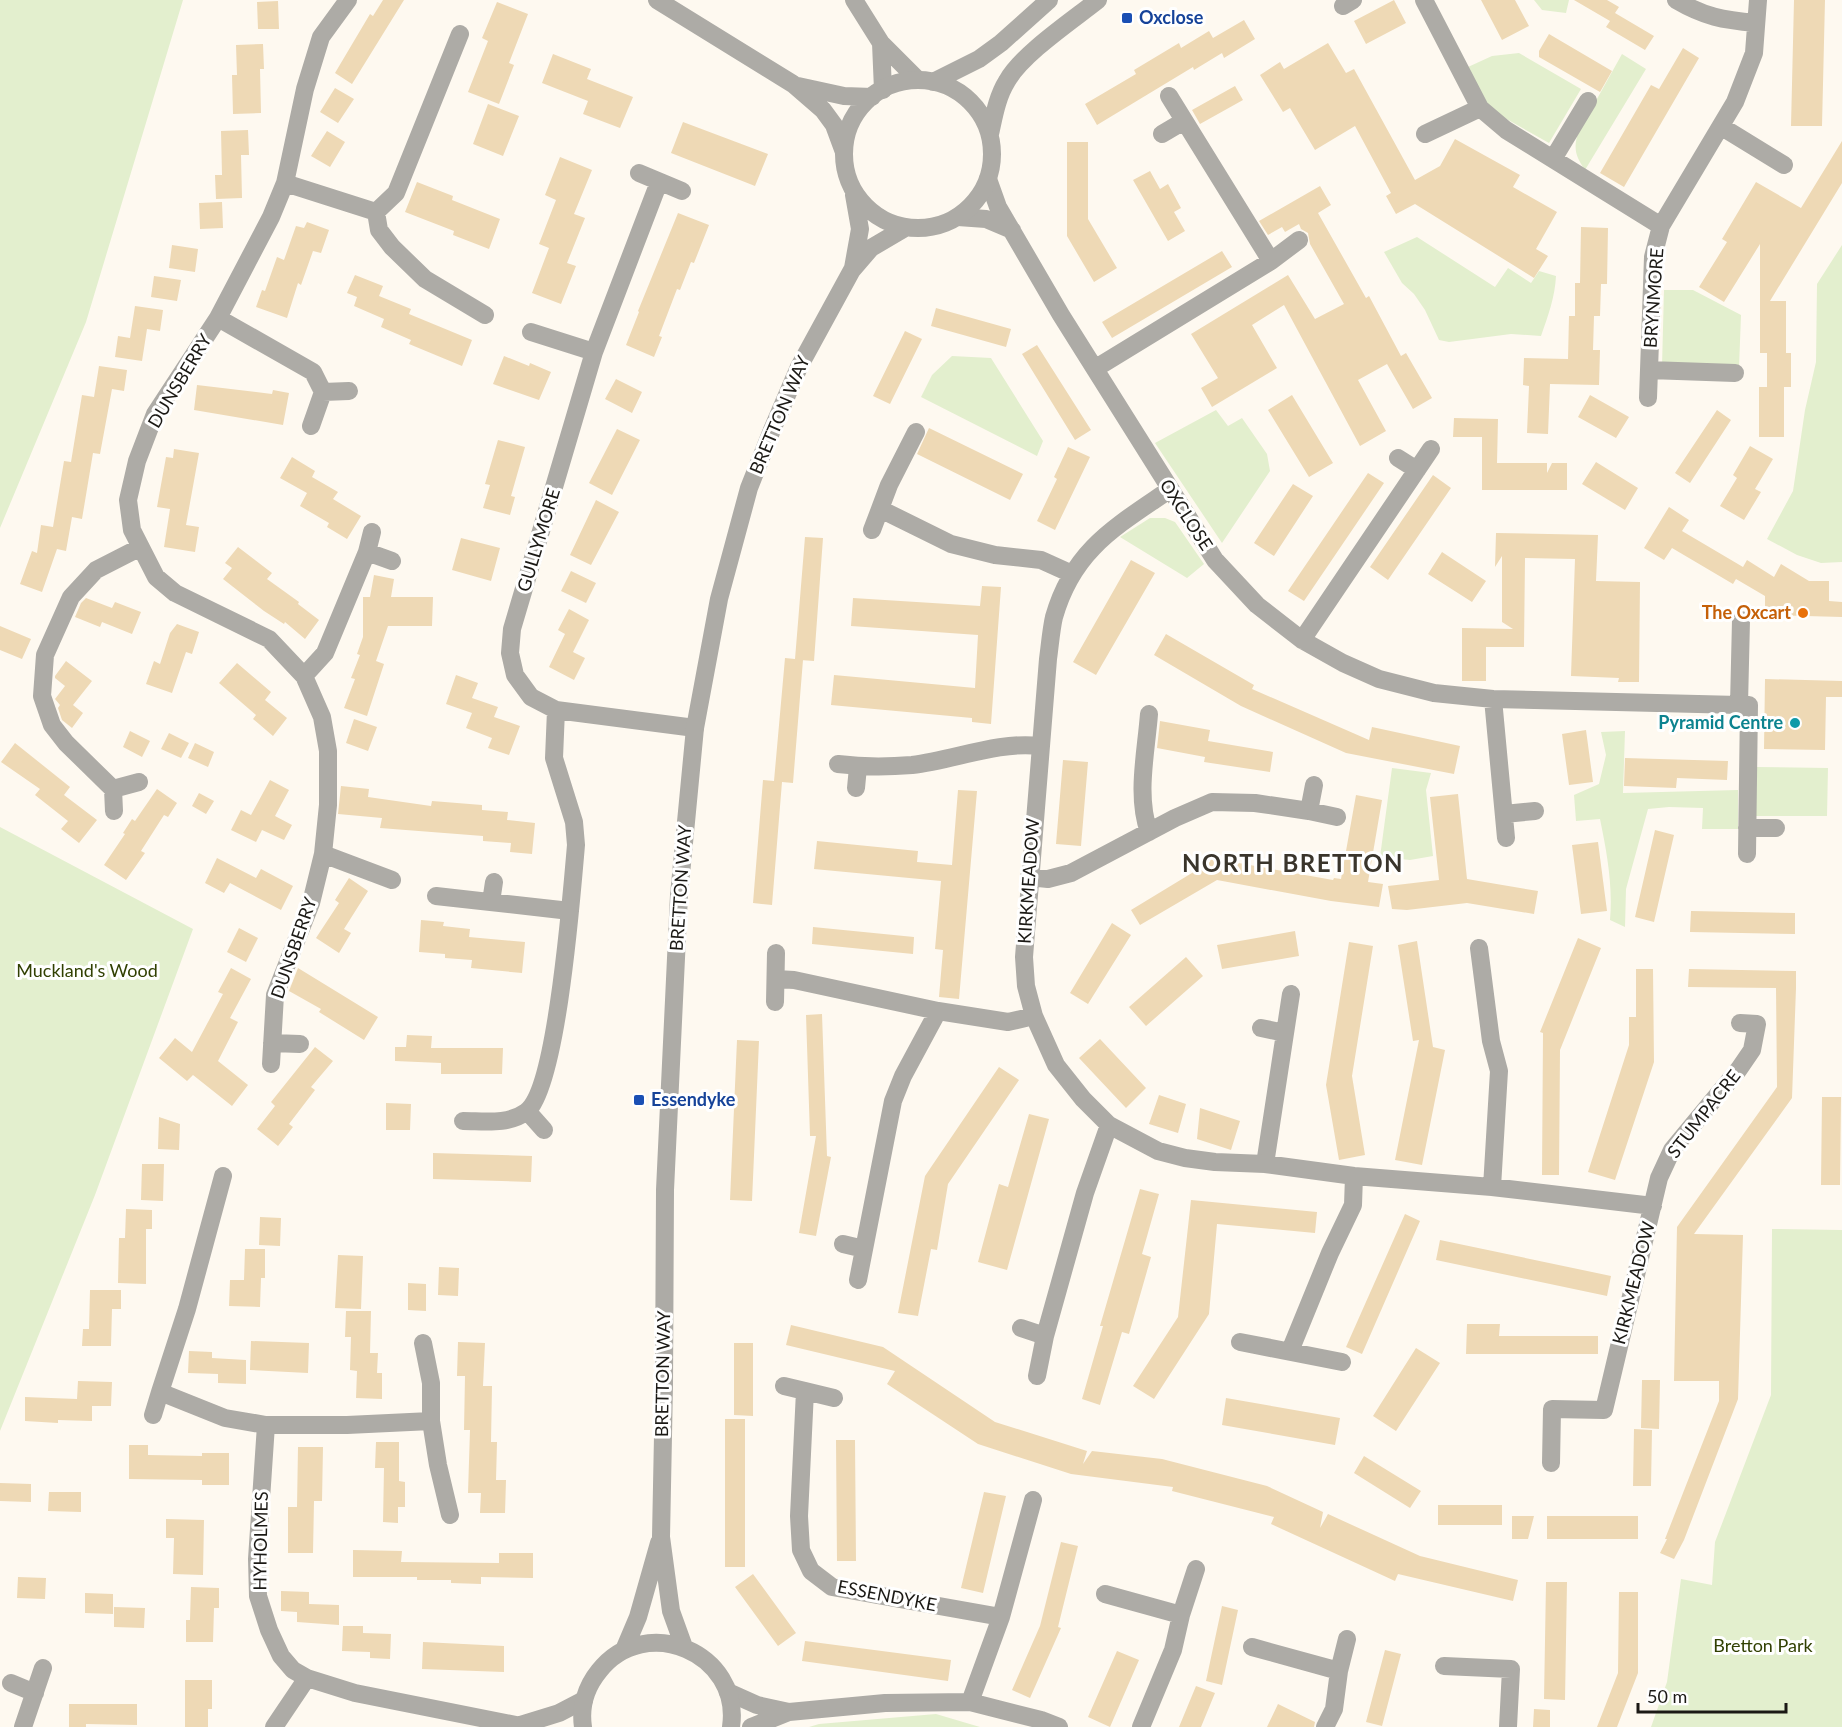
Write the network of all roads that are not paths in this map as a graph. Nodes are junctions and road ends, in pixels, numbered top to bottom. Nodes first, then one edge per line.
1 (348, 0) edge
2 (657, 0) edge
3 (855, 0) edge
4 (1049, 0) edge
5 (1098, 0) edge
6 (1424, 0) edge
7 (1676, 0) edge
8 (1758, 0) edge
9 (1756, 23) junction
10 (460, 34) dead end
11 (880, 43) junction
12 (925, 81) junction
13 (793, 84) junction
14 (878, 93) junction
15 (1169, 96) dead end
16 (1588, 101) dead end
17 (1480, 108) junction
18 (1184, 121) junction
19 (1722, 127) junction
20 (990, 134) junction
21 (1162, 134) dead end
22 (1425, 134) dead end
23 (844, 152) junction
24 (1553, 159) junction
25 (1784, 165) dead end
26 (639, 173) dead end
27 (988, 180) junction
28 (285, 183) junction
29 (659, 183) junction
30 (853, 189) junction
31 (682, 191) dead end
32 (376, 212) junction
33 (958, 217) junction
34 (1661, 226) junction
35 (905, 228) junction
36 (1012, 230) junction
37 (1299, 240) dead end
38 (1271, 261) junction
39 (852, 270) junction
40 (485, 315) dead end
41 (218, 318) junction
42 (531, 332) dead end
43 (594, 352) junction
44 (1096, 368) junction
45 (1649, 370) junction
46 (1735, 373) dead end
47 (349, 391) dead end
48 (323, 393) junction
49 (1648, 398) dead end
50 (311, 426) dead end
51 (916, 432) dead end
52 (1431, 449) dead end
53 (1398, 458) dead end
54 (1417, 470) junction
55 (1169, 490) junction
56 (880, 509) junction
57 (872, 530) dead end
58 (372, 532) dead end
59 (139, 548) junction
60 (367, 552) junction
61 (393, 561) dead end
62 (1072, 574) junction
63 (1741, 620) dead end
64 (1302, 640) junction
65 (304, 676) junction
66 (1493, 699) junction
67 (1740, 705) junction
68 (556, 710) junction
69 (1149, 714) dead end
70 (695, 728) junction
71 (1040, 746) junction
72 (838, 764) dead end
73 (858, 767) junction
74 (139, 782) dead end
75 (1314, 785) dead end
76 (856, 788) dead end
77 (113, 789) junction
78 (114, 811) dead end
79 (1535, 811) dead end
80 (1308, 812) junction
81 (1504, 814) junction
82 (1337, 818) dead end
83 (1747, 828) junction
84 (1776, 828) dead end
85 (1149, 832) junction
86 (1506, 838) dead end
87 (323, 854) junction
88 (1747, 854) dead end
89 (1029, 877) junction
90 (392, 880) dead end
91 (494, 882) dead end
92 (436, 896) dead end
93 (491, 902) junction
94 (570, 911) junction
95 (1479, 948) dead end
96 (777, 953) dead end
97 (777, 979) junction
98 (1291, 994) dead end
99 (775, 1002) dead end
100 (938, 1011) junction
101 (1034, 1016) junction
102 (1752, 1019) dead end
103 (1261, 1028) dead end
104 (1285, 1033) junction
105 (272, 1043) junction
106 (300, 1044) dead end
107 (271, 1064) dead end
108 (528, 1112) junction
109 (464, 1120) dead end
110 (1109, 1125) junction
111 (544, 1130) dead end
112 (1264, 1164) junction
113 (1354, 1176) junction
114 (1492, 1187) junction
115 (224, 1189) dead end
116 (1653, 1206) junction
117 (843, 1244) dead end
118 (864, 1249) junction
119 (858, 1280) dead end
120 (1021, 1328) dead end
121 (1044, 1336) junction
122 (1240, 1342) dead end
123 (423, 1343) dead end
124 (1290, 1351) junction
125 (1342, 1362) dead end
126 (1037, 1376) dead end
127 (784, 1386) dead end
128 (805, 1391) junction
129 (160, 1392) junction
130 (834, 1398) dead end
131 (153, 1415) dead end
132 (431, 1421) junction
133 (266, 1425) junction
134 (1551, 1463) dead end
135 (1033, 1500) dead end
136 (450, 1515) dead end
137 (661, 1537) junction
138 (1196, 1569) dead end
139 (1105, 1594) dead end
140 (1181, 1615) junction
141 (1000, 1617) junction
142 (1347, 1639) dead end
143 (684, 1647) junction
144 (1252, 1647) dead end
145 (624, 1650) junction
146 (1444, 1666) dead end
147 (43, 1668) dead end
148 (1339, 1671) junction
149 (307, 1678) junction
150 (10, 1683) dead end
151 (729, 1692) junction
152 (35, 1693) junction
153 (584, 1700) junction
154 (970, 1702) junction
155 (789, 1712) junction
156 (523, 1726) edge
157 (23, 1727) edge
158 (274, 1727) edge
159 (583, 1727) edge
160 (731, 1727) edge
161 (751, 1727) edge
162 (1059, 1727) edge
163 (1141, 1727) edge
164 (1325, 1727) edge
165 (1508, 1727) edge

1 - 28 street, DUNSBERRY
2 - 13 street
3 - 11 street
4 - 12 street
5 - 20 street
6 - 17 street, BRYNMORE
7 - 9 street
8 - 9 street, BRYNMORE
9 - 19 street, BRYNMORE
10 - 32 street
11 - 12 street
11 - 14 street
12 - 14 street
12 - 20 street
13 - 14 street
13 - 23 street
14 - 23 street
15 - 18 street
16 - 24 street
17 - 22 street
17 - 24 street, BRYNMORE
18 - 21 street
18 - 38 street
19 - 25 street
19 - 34 street, BRYNMORE
20 - 27 street
23 - 30 street
24 - 34 street, BRYNMORE
26 - 29 street
27 - 33 street
27 - 36 street, OXCLOSE
28 - 32 street
28 - 41 street, DUNSBERRY
29 - 31 street
29 - 43 street, GULLYMORE
30 - 35 street
30 - 39 street, BRETTON WAY
32 - 40 street
33 - 35 street
33 - 36 street
34 - 45 street, BRYNMORE
35 - 39 street, BRETTON WAY
36 - 44 street, OXCLOSE
37 - 38 street
38 - 44 street
39 - 70 street, BRETTON WAY
41 - 48 street, DUNSBERRY
41 - 59 street, DUNSBERRY
42 - 43 street
43 - 68 street, GULLYMORE
44 - 55 street, OXCLOSE
45 - 46 street, BRYNMORE
45 - 49 street, BRYNMORE
47 - 48 street
48 - 50 street
51 - 56 street
52 - 54 street
53 - 54 street
54 - 64 street
55 - 62 street, KIRKMEADOW
55 - 64 street, OXCLOSE
56 - 57 street
56 - 62 street
58 - 60 street
59 - 65 street, DUNSBERRY
59 - 77 street
60 - 61 street
60 - 65 street
62 - 71 street, KIRKMEADOW
63 - 67 street
64 - 66 street, OXCLOSE
65 - 87 street, DUNSBERRY
66 - 67 street, OXCLOSE
66 - 81 street
67 - 83 street
68 - 70 street, GULLYMORE
68 - 94 street
69 - 85 street
70 - 137 street, BRETTON WAY
71 - 73 street
71 - 89 street, KIRKMEADOW
72 - 73 street
73 - 76 street
74 - 77 street
75 - 80 street
77 - 78 street
79 - 81 street
80 - 82 street
80 - 85 street
81 - 86 street
83 - 84 street
83 - 88 street
85 - 89 street
87 - 90 street
87 - 105 street, DUNSBERRY
89 - 101 street, KIRKMEADOW
91 - 93 street
92 - 93 street
93 - 94 street
94 - 108 street
95 - 114 street
96 - 97 street
97 - 99 street
97 - 100 street
98 - 104 street
100 - 101 street
100 - 118 street
101 - 110 street, KIRKMEADOW
102 - 116 street, STUMPACRE
103 - 104 street
104 - 112 street
105 - 106 street
105 - 107 street, DUNSBERRY
108 - 109 street
108 - 111 street
110 - 112 street, KIRKMEADOW
110 - 121 street
112 - 113 street, KIRKMEADOW
113 - 114 street, KIRKMEADOW
113 - 124 street
114 - 116 street, KIRKMEADOW
115 - 129 street
116 - 134 street, KIRKMEADOW
117 - 118 street
118 - 119 street
120 - 121 street
121 - 126 street
122 - 124 street
123 - 132 street
124 - 125 street
127 - 128 street
128 - 130 street
128 - 141 street, ESSENDYKE
129 - 131 street
129 - 133 street
132 - 133 street
132 - 136 street
133 - 149 street, HYHOLMES
135 - 141 street
137 - 143 street, BRETTON WAY
137 - 145 street, BRETTON WAY
138 - 140 street
139 - 140 street
140 - 163 street
141 - 154 street
142 - 148 street
143 - 145 street
143 - 151 street
144 - 148 street
145 - 153 street
146 - 165 street
147 - 152 street
148 - 164 street
149 - 156 street, HYHOLMES
149 - 158 street
150 - 152 street
151 - 155 street
151 - 160 street
152 - 157 street
153 - 156 street, HYHOLMES
153 - 159 street
154 - 155 street
154 - 162 street
155 - 161 street

